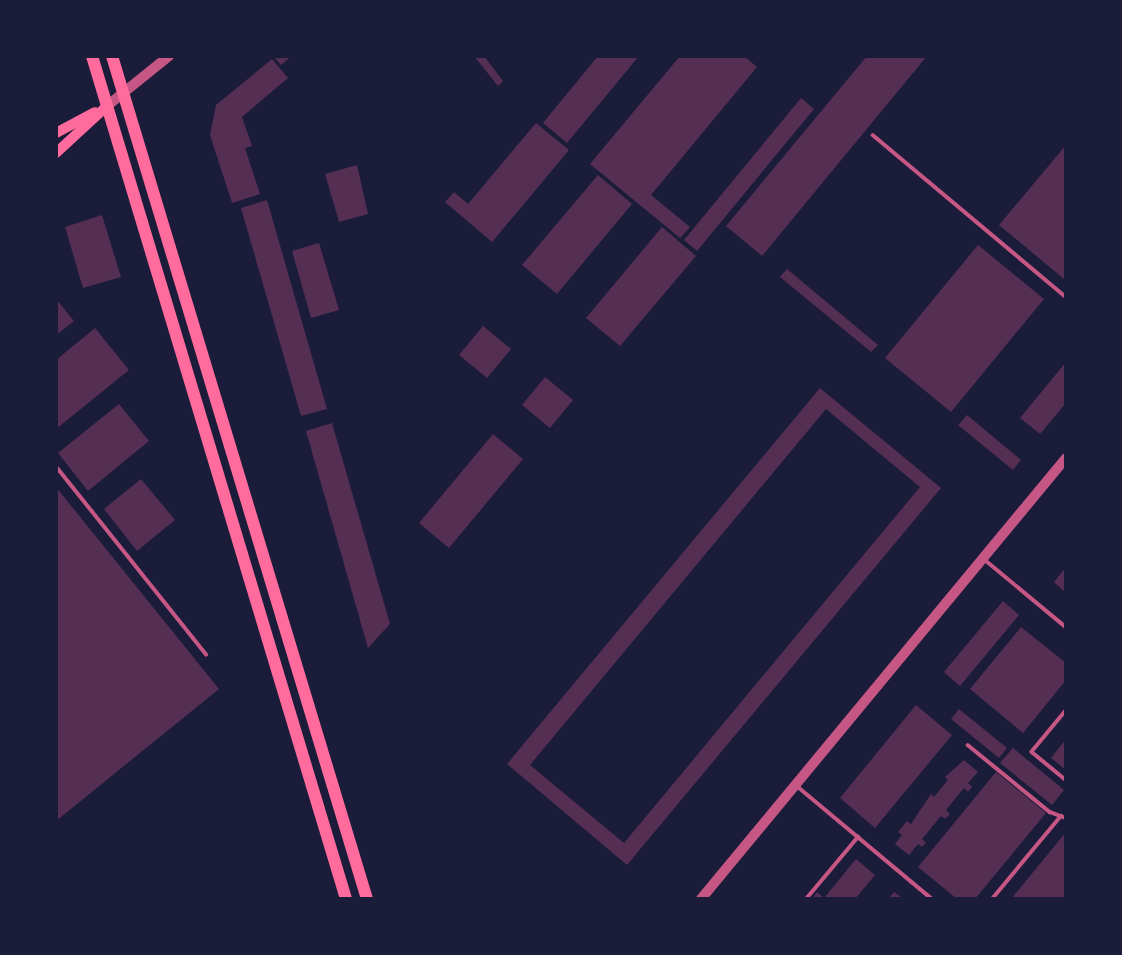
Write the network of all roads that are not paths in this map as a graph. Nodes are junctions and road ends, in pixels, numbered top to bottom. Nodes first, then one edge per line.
1 (92, 56) edge
2 (112, 56) edge
3 (169, 56) edge
4 (123, 93) junction
5 (107, 106) junction
6 (56, 133) edge
7 (873, 135) dead end
8 (56, 153) edge
9 (1066, 297) edge
10 (1066, 458) edge
11 (56, 467) edge
12 (983, 558) junction
13 (1066, 627) edge
14 (206, 654) dead end
15 (1066, 711) edge
16 (968, 744) dead end
17 (1066, 780) edge
18 (795, 785) junction
19 (1060, 816) junction
20 (1066, 818) edge
21 (858, 837) junction
22 (346, 899) edge
23 (367, 899) edge
24 (701, 899) edge
25 (806, 899) edge
26 (932, 899) edge
27 (992, 899) edge

1 - 5 highway
2 - 4 highway
3 - 4 street
4 - 5 street
4 - 23 highway
5 - 6 main road
5 - 8 main road
5 - 22 highway
7 - 9 lane
10 - 12 street
11 - 14 lane
12 - 13 lane
12 - 18 street
15 - 17 lane
16 - 19 lane
18 - 21 lane
18 - 24 street
19 - 20 lane
19 - 27 lane
21 - 25 lane
21 - 26 lane

